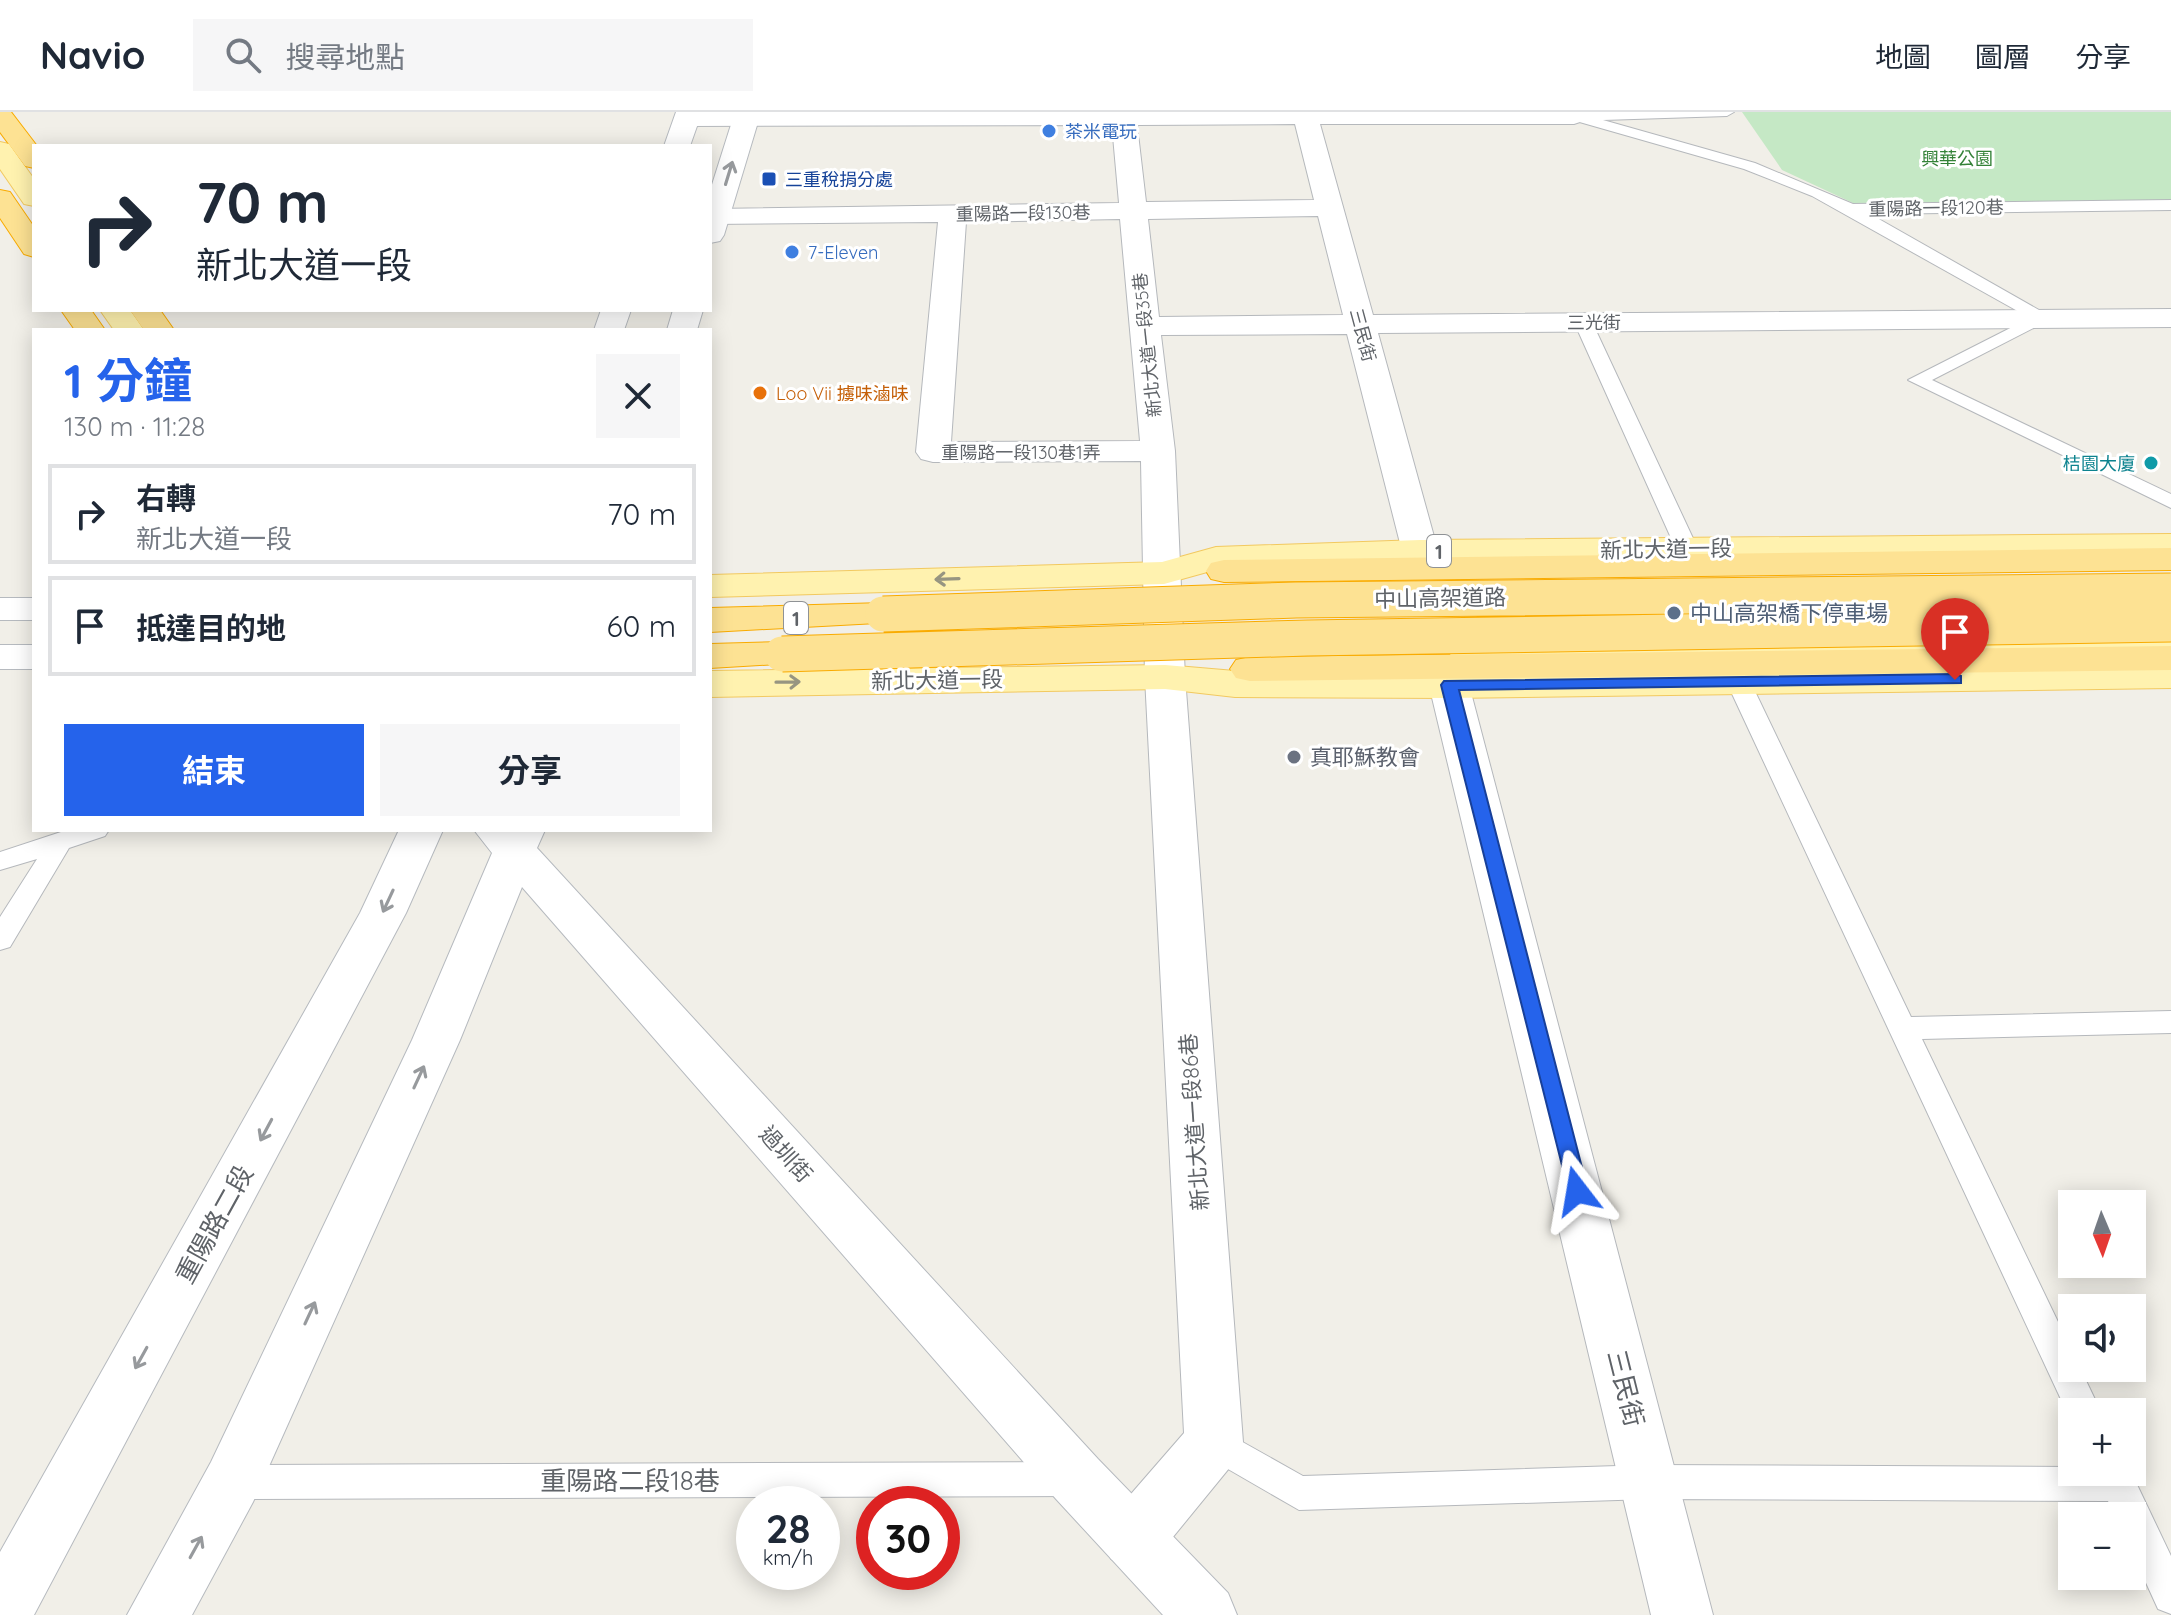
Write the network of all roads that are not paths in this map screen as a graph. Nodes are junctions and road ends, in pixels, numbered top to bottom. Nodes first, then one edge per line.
1 (1727, 112) edge
2 (0, 114) edge
3 (1569, 114) edge
4 (688, 115) edge
5 (1123, 115) edge
6 (746, 116) edge
7 (1306, 118) junction
8 (678, 144) edge
9 (0, 150) edge
10 (32, 157) edge
11 (32, 195) edge
12 (0, 198) edge
13 (2171, 205) edge
14 (1330, 208) junction
15 (1850, 209) junction
16 (1132, 211) junction
17 (953, 214) junction
18 (713, 226) edge
19 (32, 245) edge
20 (2044, 318) junction
21 (2171, 318) edge
22 (1583, 322) junction
23 (1360, 324) junction
24 (1145, 326) junction
25 (1158, 451) junction
26 (2171, 502) edge
27 (2171, 545) edge
28 (1687, 549) junction
29 (1420, 551) junction
30 (2171, 559) edge
31 (1164, 573) junction
32 (2171, 574) edge
33 (712, 586) edge
34 (2171, 591) edge
35 (0, 609) edge
36 (32, 609) edge
37 (883, 614) junction
38 (712, 620) edge
39 (2171, 624) edge
40 (2171, 643) edge
41 (782, 654) junction
42 (712, 656) edge
43 (0, 657) edge
44 (32, 657) edge
45 (2171, 658) edge
46 (2171, 676) edge
47 (1165, 677) junction
48 (1739, 683) junction
49 (712, 684) edge
50 (1449, 685) junction
51 (90, 832) edge
52 (420, 832) edge
53 (511, 837) edge
54 (60, 842) junction
55 (0, 861) edge
56 (0, 940) edge
57 (2171, 1022) edge
58 (1904, 1028) junction
59 (2077, 1398) edge
60 (1214, 1442) junction
61 (2058, 1478) edge
62 (1077, 1479) junction
63 (232, 1482) junction
64 (1649, 1482) junction
65 (2119, 1486) edge
66 (1133, 1538) junction
67 (2171, 1596) edge
68 (2, 1609) edge
69 (158, 1615) edge
70 (1206, 1615) edge
71 (1682, 1615) edge

1 - 3 lane, 重陽路一段120巷
2 - 10 highway
3 - 7 street, 重陽路一段120巷
3 - 15 lane, 重陽路一段120巷
4 - 6 street, 重陽路一段120巷
4 - 8 street
5 - 6 street, 重陽路一段120巷
5 - 7 street, 重陽路一段120巷
5 - 16 street, 新北大道一段35巷
18 -> 6 street
7 - 14 street, 三民街
9 - 11 main road
12 - 19 highway
13 - 15 lane, 重陽路一段120巷
14 - 16 street, 重陽路一段130巷
14 - 23 street, 三民街
15 - 20 lane
16 - 17 street, 重陽路一段130巷
16 - 24 street, 新北大道一段35巷
17 - 18 street, 重陽路一段130巷
17 - 25 street, 重陽路一段130巷1弄
20 - 21 street, 三光街
20 - 22 street, 三光街
20 - 26 lane, 三光街
22 - 23 street, 三光街
22 - 28 lane
23 - 24 street, 三光街
23 - 29 street, 三民街
24 - 25 street, 新北大道一段35巷
25 - 31 street, 新北大道一段35巷
27 - 28 main road, 新北大道一段 / 1
28 - 29 main road, 新北大道一段 / 1
29 - 31 main road, 新北大道一段 / 1
30 - 37 highway, bridge
31 - 32 main road, 新北大道一段 / 1
31 -> 33 main road, 新北大道一段 / 1
31 - 47 street, 新北大道一段86巷
34 - 37 highway, 中山高架道路 / 1, bridge
35 - 36 street
37 - 38 highway, 中山高架道路 / 1
39 - 41 highway, 中山高架道路 / 1, bridge
40 - 47 main road, 新北大道一段
41 - 42 highway, 中山高架道路 / 1
41 - 45 highway, bridge
43 - 44 street
46 - 48 main road, 新北大道一段
49 -> 47 main road, 新北大道一段
47 - 50 main road, 新北大道一段
47 - 60 street, 新北大道一段86巷
48 - 50 main road, 新北大道一段
48 - 58 lane
50 - 64 street, 三民街
51 - 54 lane
52 -> 68 street, 重陽路二段
53 - 62 street, 過圳街
63 -> 53 street
54 - 55 lane
54 - 56 lane
57 - 58 lane
58 - 59 lane
60 - 64 lane
60 - 66 street
61 - 64 lane
62 - 63 lane, 重陽路二段18巷
62 - 66 street
69 -> 63 street
64 - 71 street, 三民街
65 - 67 lane
66 - 70 street

